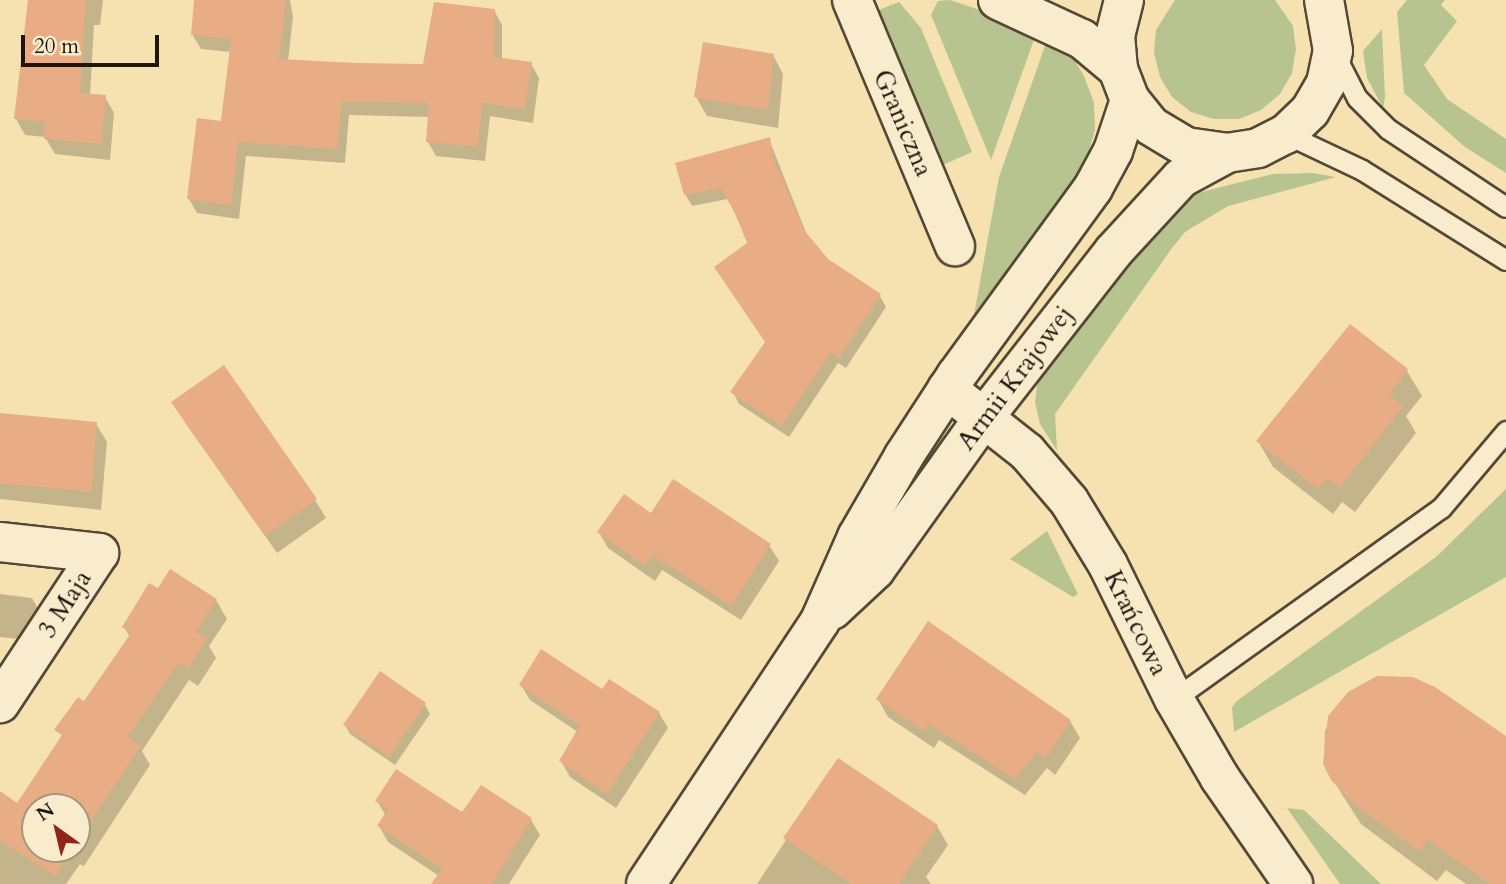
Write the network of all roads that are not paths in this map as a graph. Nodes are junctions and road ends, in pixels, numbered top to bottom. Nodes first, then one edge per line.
1 (852, 0) edge
2 (998, 0) edge
3 (1124, 0) edge
4 (1325, 1) edge
5 (1333, 51) junction
6 (1124, 85) junction
7 (1286, 134) junction
8 (1227, 153) junction
9 (1506, 207) edge
10 (955, 246) dead end
11 (1506, 260) edge
12 (947, 389) junction
13 (985, 416) junction
14 (1506, 430) edge
15 (0, 542) edge
16 (821, 621) junction
17 (1174, 699) junction
18 (0, 703) edge
19 (646, 884) edge
20 (1293, 884) edge

1 - 10 main road, Graniczna
2 - 6 main road
3 - 6 main road
4 - 5 main road
5 - 7 main road
5 - 9 lane
6 - 8 main road
6 - 12 main road, Armii Krajowej
7 - 8 main road
7 - 11 lane
8 - 13 main road, Armii Krajowej
12 - 13 main road, Krańcowa
12 - 16 main road, Armii Krajowej
13 - 16 main road, Armii Krajowej
13 - 17 main road, Krańcowa
14 - 17 lane
15 - 18 main road, 3 Maja
16 - 19 main road, Armii Krajowej
17 - 20 main road, Krańcowa

